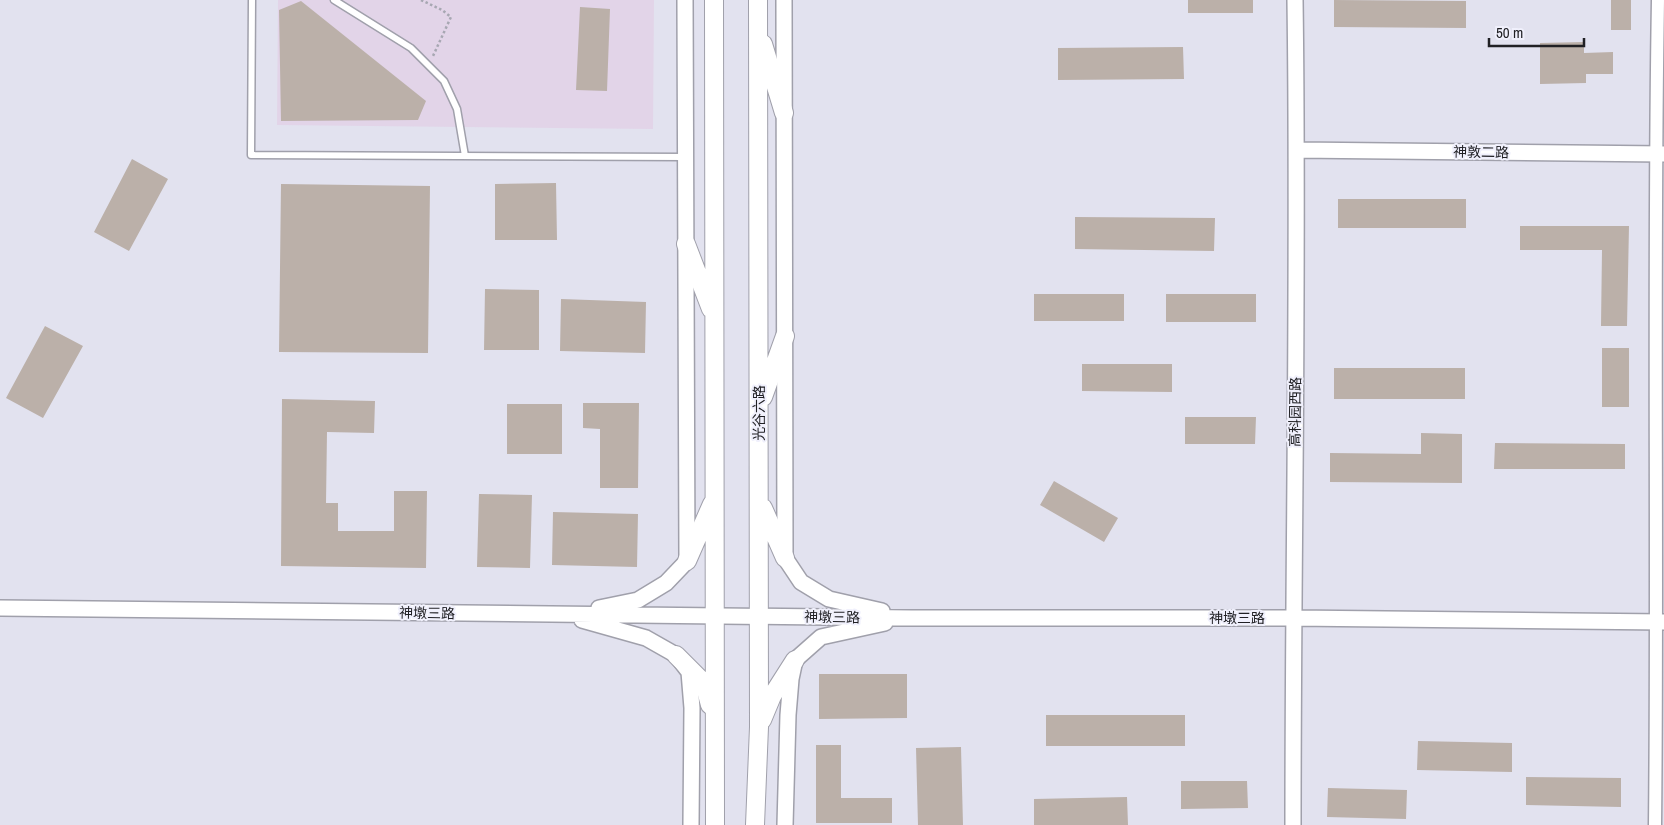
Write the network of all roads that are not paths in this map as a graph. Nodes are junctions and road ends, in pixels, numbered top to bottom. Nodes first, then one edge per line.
1 (252, 0) edge
2 (334, 0) edge
3 (686, 0) edge
4 (714, 0) edge
5 (758, 0) edge
6 (784, 0) edge
7 (1295, 0) edge
8 (1658, 0) edge
9 (758, 26) junction
10 (784, 113) junction
11 (1297, 150) junction
12 (1660, 154) edge
13 (465, 156) junction
14 (686, 156) junction
15 (686, 244) junction
16 (715, 320) junction
17 (785, 336) junction
18 (759, 409) junction
19 (715, 497) junction
20 (759, 498) junction
21 (785, 558) junction
22 (686, 561) junction
23 (0, 608) edge
24 (716, 614) junction
25 (565, 615) junction
26 (759, 616) junction
27 (912, 618) junction
28 (1293, 618) junction
29 (1660, 622) edge
30 (676, 655) junction
31 (795, 660) junction
32 (715, 724) junction
33 (759, 727) junction
34 (757, 820) edge
35 (713, 822) edge
36 (690, 825) edge
37 (785, 825) edge
38 (1293, 825) edge
39 (1654, 825) edge

1 - 13 lane
2 - 13 lane
3 - 14 street
4 - 16 main road
5 - 9 main road, 光谷六路
6 - 10 street
7 - 11 street, 高科园西路
8 - 12 street
9 - 10 main road
9 - 18 main road, 光谷六路
10 - 17 street
11 - 12 street, 神敦二路
11 - 28 street, 高科园西路
12 - 29 street
13 - 14 lane
14 - 15 street
15 - 16 main road
15 - 22 street
16 - 19 main road
17 - 18 main road
17 - 21 street
18 - 20 main road, 光谷六路
19 - 22 main road
19 - 24 main road
20 - 21 main road
20 - 26 main road, 光谷六路
21 - 27 street
22 - 25 street
23 - 25 street, 神墩三路
24 - 25 street, 神墩三路
24 - 26 street, 神墩三路
24 - 32 main road
25 - 30 street
26 - 27 street, 神墩三路
26 - 33 main road, 光谷六路
27 - 28 street, 神墩三路
27 - 31 street
28 - 29 street, 神墩三路
28 - 38 street, 高科园西路
29 - 39 street
30 - 32 main road
30 - 36 street
31 - 33 main road
31 - 37 street
32 - 35 main road
33 - 34 main road, 光谷六路

